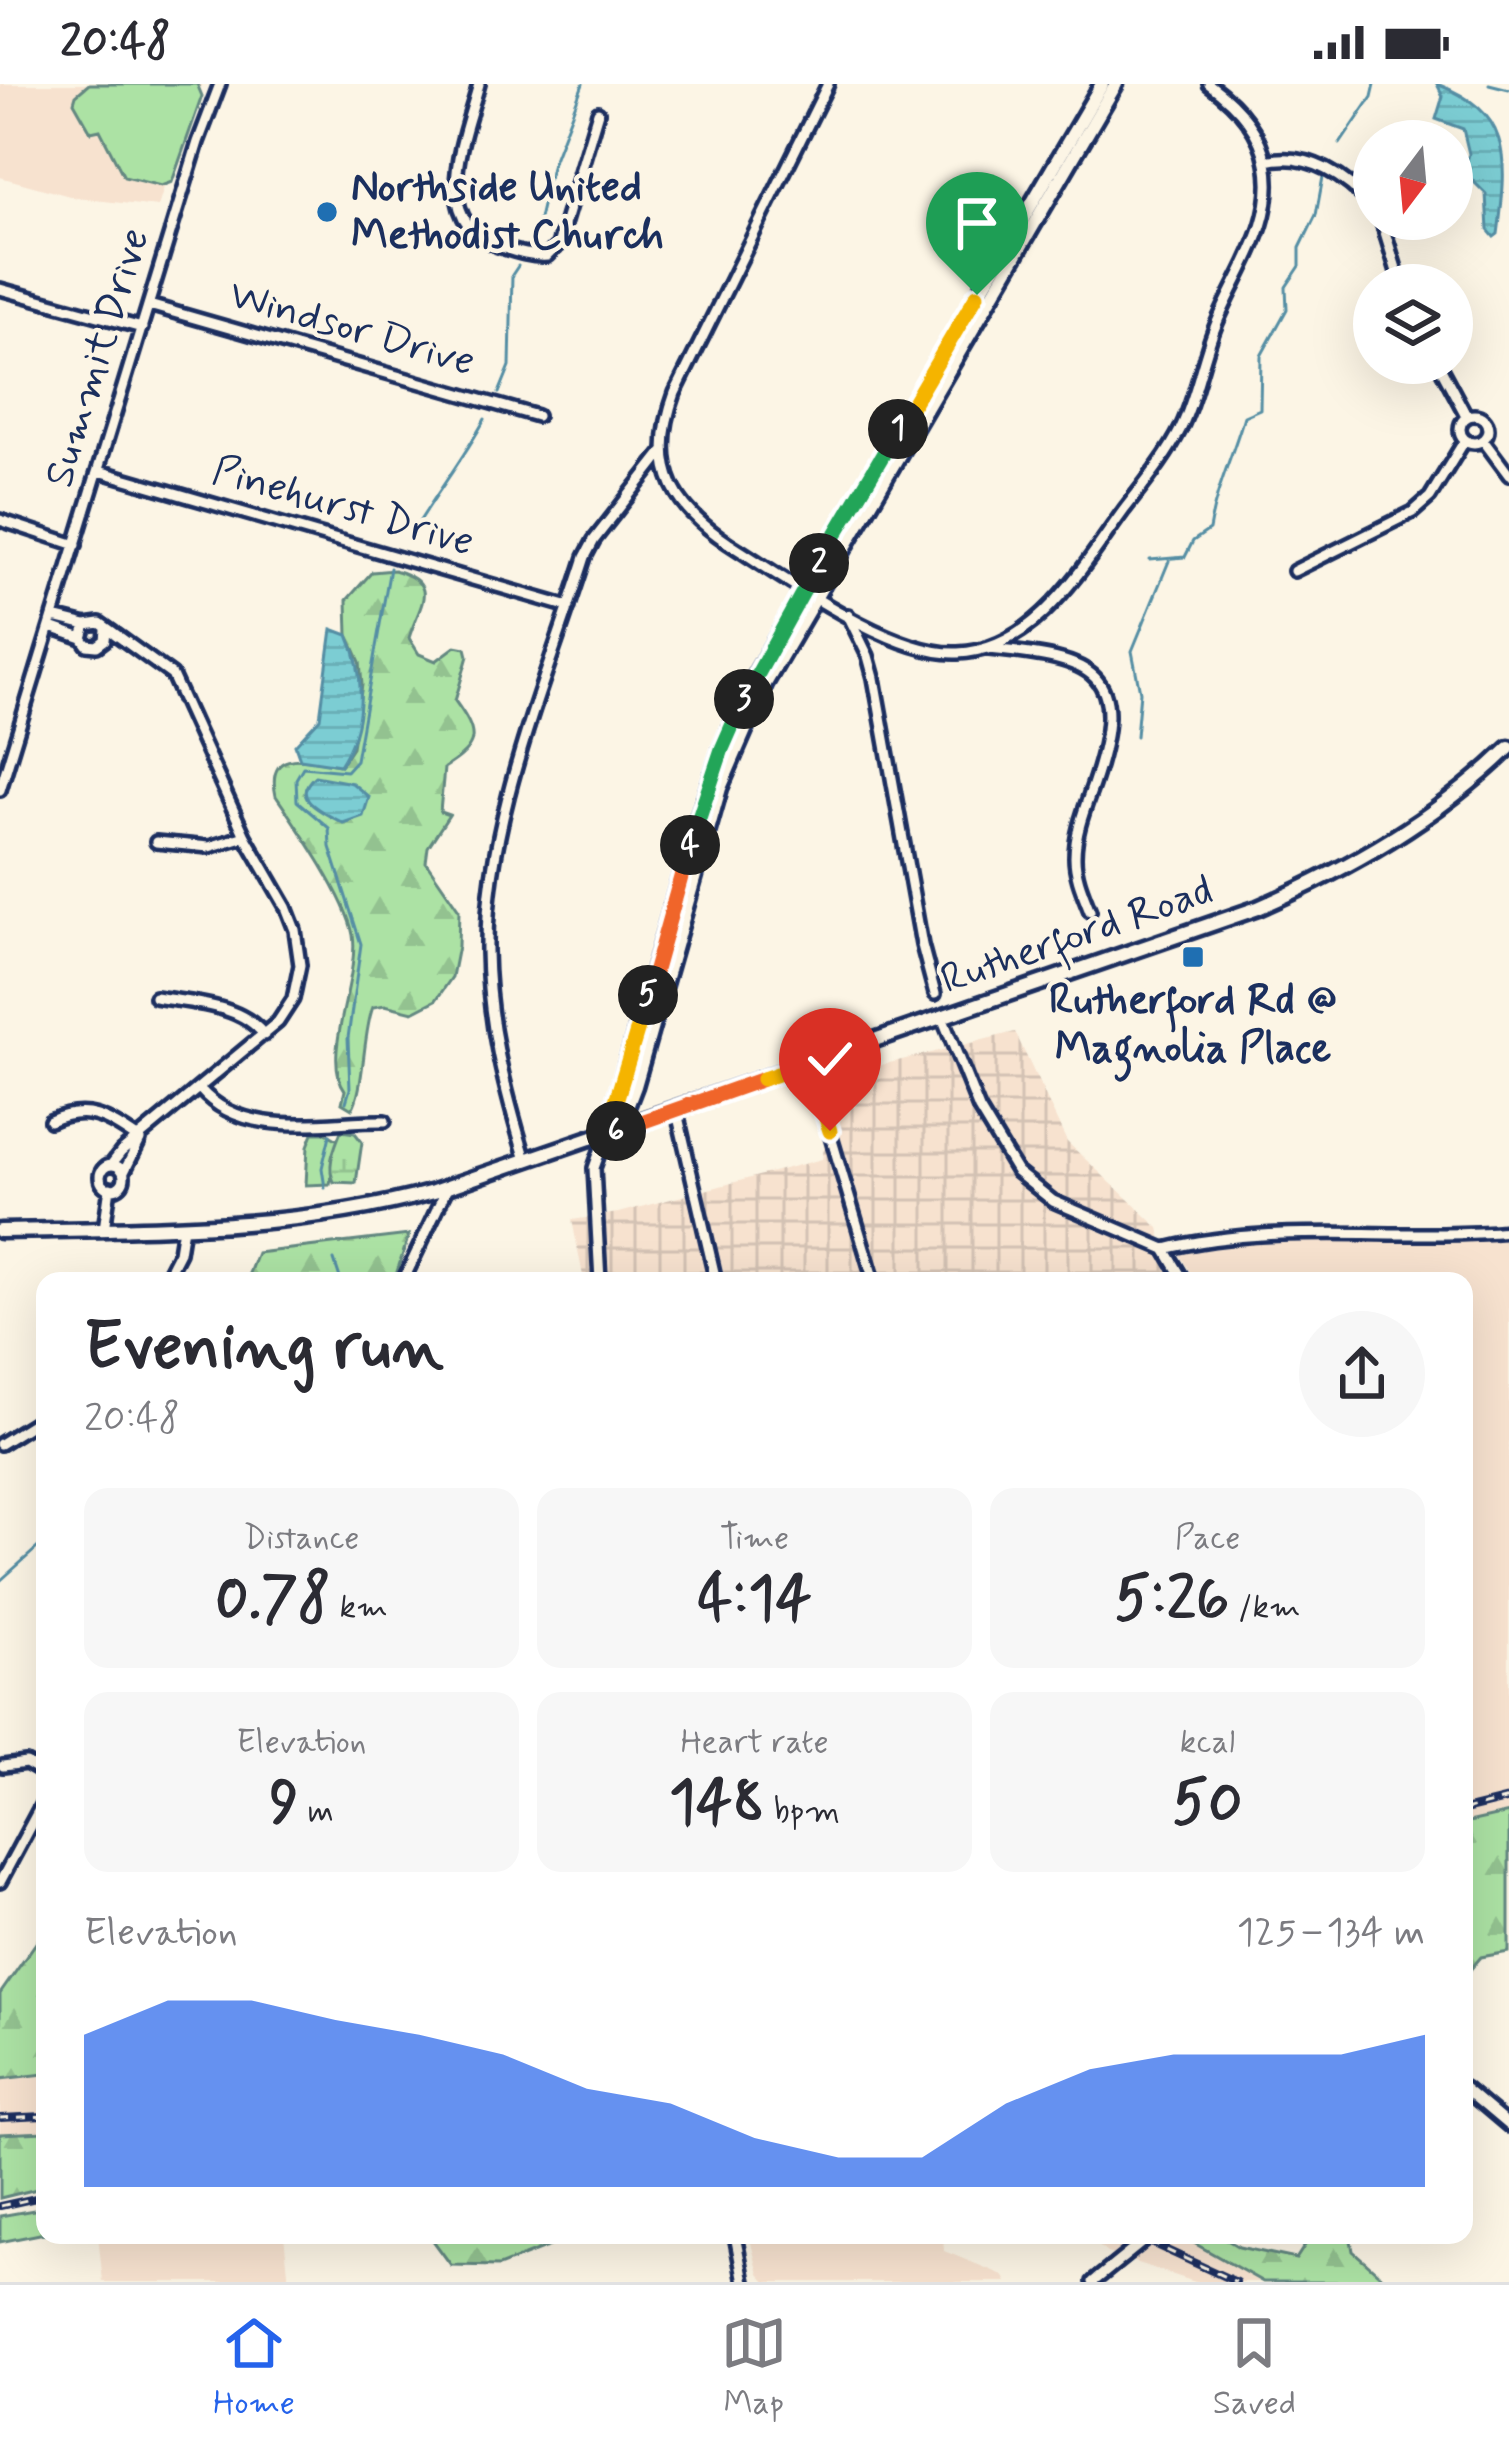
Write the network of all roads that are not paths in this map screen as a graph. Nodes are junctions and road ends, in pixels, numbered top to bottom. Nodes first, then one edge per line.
1 (220, 84) edge
2 (479, 84) edge
3 (1102, 84) edge
4 (1116, 84) edge
5 (1209, 84) edge
6 (825, 86) edge
7 (598, 112) dead end
8 (1266, 161) junction
9 (1353, 188) edge
10 (0, 289) edge
11 (983, 298) junction
12 (149, 305) junction
13 (142, 328) junction
14 (1449, 384) edge
15 (537, 416) dead end
16 (1467, 417) junction
17 (1465, 440) junction
18 (1484, 440) junction
19 (662, 452) junction
20 (99, 471) junction
21 (1509, 475) edge
22 (0, 520) edge
23 (76, 545) junction
24 (1294, 571) dead end
25 (809, 592) junction
26 (569, 607) junction
27 (846, 613) junction
28 (52, 622) junction
29 (86, 625) junction
30 (106, 630) junction
31 (82, 638) junction
32 (101, 644) junction
33 (131, 646) junction
34 (989, 649) junction
35 (1509, 748) edge
36 (0, 790) edge
37 (245, 836) junction
38 (156, 842) dead end
39 (1090, 911) dead end
40 (935, 994) dead end
41 (155, 997) dead end
42 (942, 1017) junction
43 (264, 1036) junction
44 (809, 1063) junction
45 (200, 1089) junction
46 (676, 1108) junction
47 (50, 1120) dead end
48 (385, 1121) dead end
49 (606, 1134) junction
50 (140, 1140) junction
51 (526, 1160) junction
52 (111, 1165) junction
53 (123, 1174) junction
54 (448, 1186) junction
55 (110, 1188) junction
56 (182, 1227) junction
57 (104, 1228) junction
58 (0, 1231) edge
59 (1509, 1231) edge
60 (1166, 1249) junction
61 (169, 1272) edge
62 (407, 1272) edge
63 (600, 1272) edge
64 (714, 1272) edge
65 (871, 1272) edge
66 (1179, 1272) edge
67 (36, 1422) edge
68 (0, 1444) edge
69 (3, 1766) dead end
70 (36, 1769) edge
71 (36, 1815) edge
72 (0, 1882) edge
73 (1473, 2096) edge
74 (1509, 2126) edge
75 (736, 2244) edge
76 (1140, 2244) edge
77 (743, 2282) edge
78 (1093, 2282) edge

1 - 12 street, Summit Drive
2 - 7 street
3 - 11 street
4 - 11 street
5 - 8 street
6 - 19 street
8 - 9 street
8 - 34 street
10 - 13 street
11 - 25 street
12 - 13 street, Summit Drive
12 - 15 street, Windsor Drive
13 - 20 street, Summit Drive
14 - 16 street
16 - 17 street
16 - 18 street
17 - 18 street
17 - 24 street
18 - 21 street
19 - 25 street
19 - 26 street
20 - 23 street, Summit Drive
20 - 26 street, Pinehurst Drive
22 - 23 street
23 - 28 street, Summit Drive
25 - 27 street
25 - 49 street
26 - 51 street
27 - 34 street
27 - 40 street
28 - 29 street
28 - 31 street
28 - 36 street, Summit Drive
29 - 30 street
29 - 31 street
30 - 32 street
30 - 33 street
31 - 32 street
32 - 33 street
33 - 37 street
34 - 39 street
35 - 42 street, Rutherford Road
37 - 38 street
37 - 43 street
41 - 43 street
42 - 44 street, Rutherford Road
42 - 60 street
43 - 45 street
44 - 46 street, Rutherford Road
44 - 65 street
45 - 48 street
45 - 50 street
46 - 49 street, Rutherford Road
46 - 64 street
47 - 50 street
49 - 51 street, Rutherford Road
49 - 63 street
50 - 52 street
50 - 53 street
51 - 54 street, Rutherford Road
52 - 53 street
52 - 55 street
53 - 55 street
54 - 56 street, Rutherford Road
54 - 62 street
55 - 57 street
56 - 57 street, Rutherford Road
56 - 61 street
57 - 58 street, Rutherford Road
59 - 60 street
60 - 66 street
67 - 68 street
69 - 70 street
71 - 72 street
73 - 74 street
75 - 77 street
76 - 78 street

